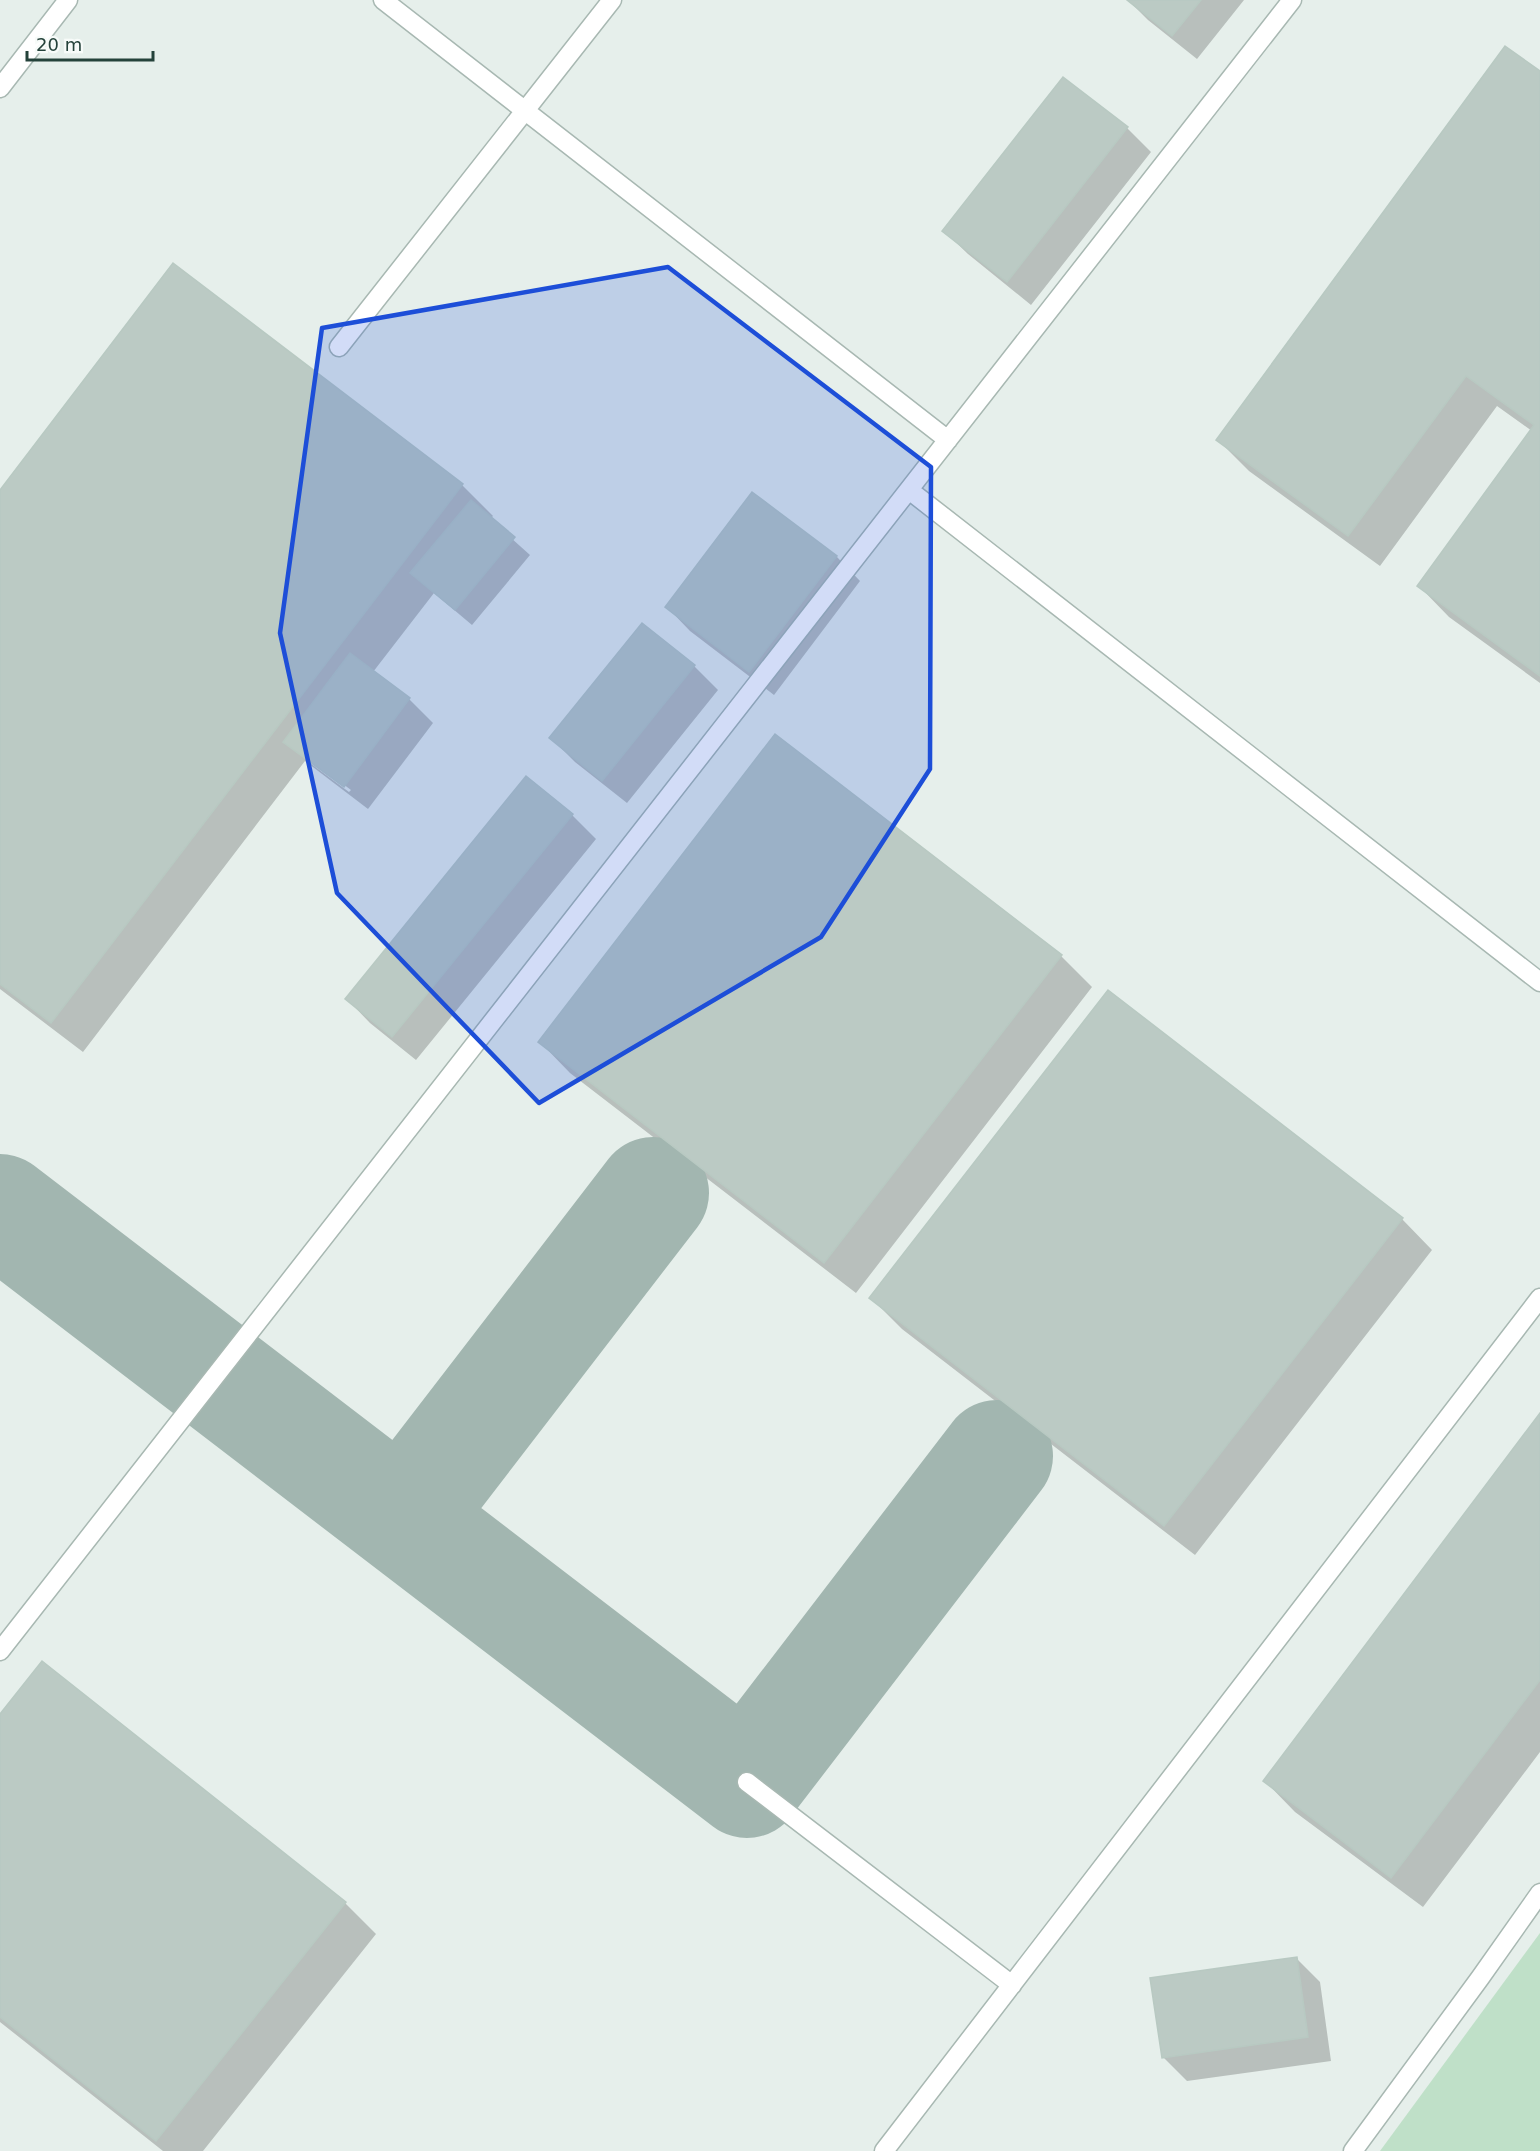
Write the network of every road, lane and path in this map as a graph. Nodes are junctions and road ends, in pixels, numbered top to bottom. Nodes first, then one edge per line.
1 (68, 0) edge
2 (383, 0) edge
3 (612, 0) edge
4 (1292, 0) edge
5 (0, 88) edge
6 (525, 111) junction
7 (339, 347) dead end
8 (948, 440) junction
9 (909, 490) junction
10 (1540, 982) edge
11 (1540, 1298) edge
12 (0, 1651) edge
13 (747, 1782) dead end
14 (1540, 1893) edge
15 (1012, 1985) junction
16 (884, 2151) edge
17 (1353, 2151) edge

1 - 5 lane
2 - 6 lane
3 - 6 lane
4 - 8 lane
6 - 7 lane
6 - 8 lane
8 - 9 lane
9 - 10 lane
9 - 12 lane
11 - 15 lane
13 - 15 lane
14 - 17 lane
15 - 16 lane

